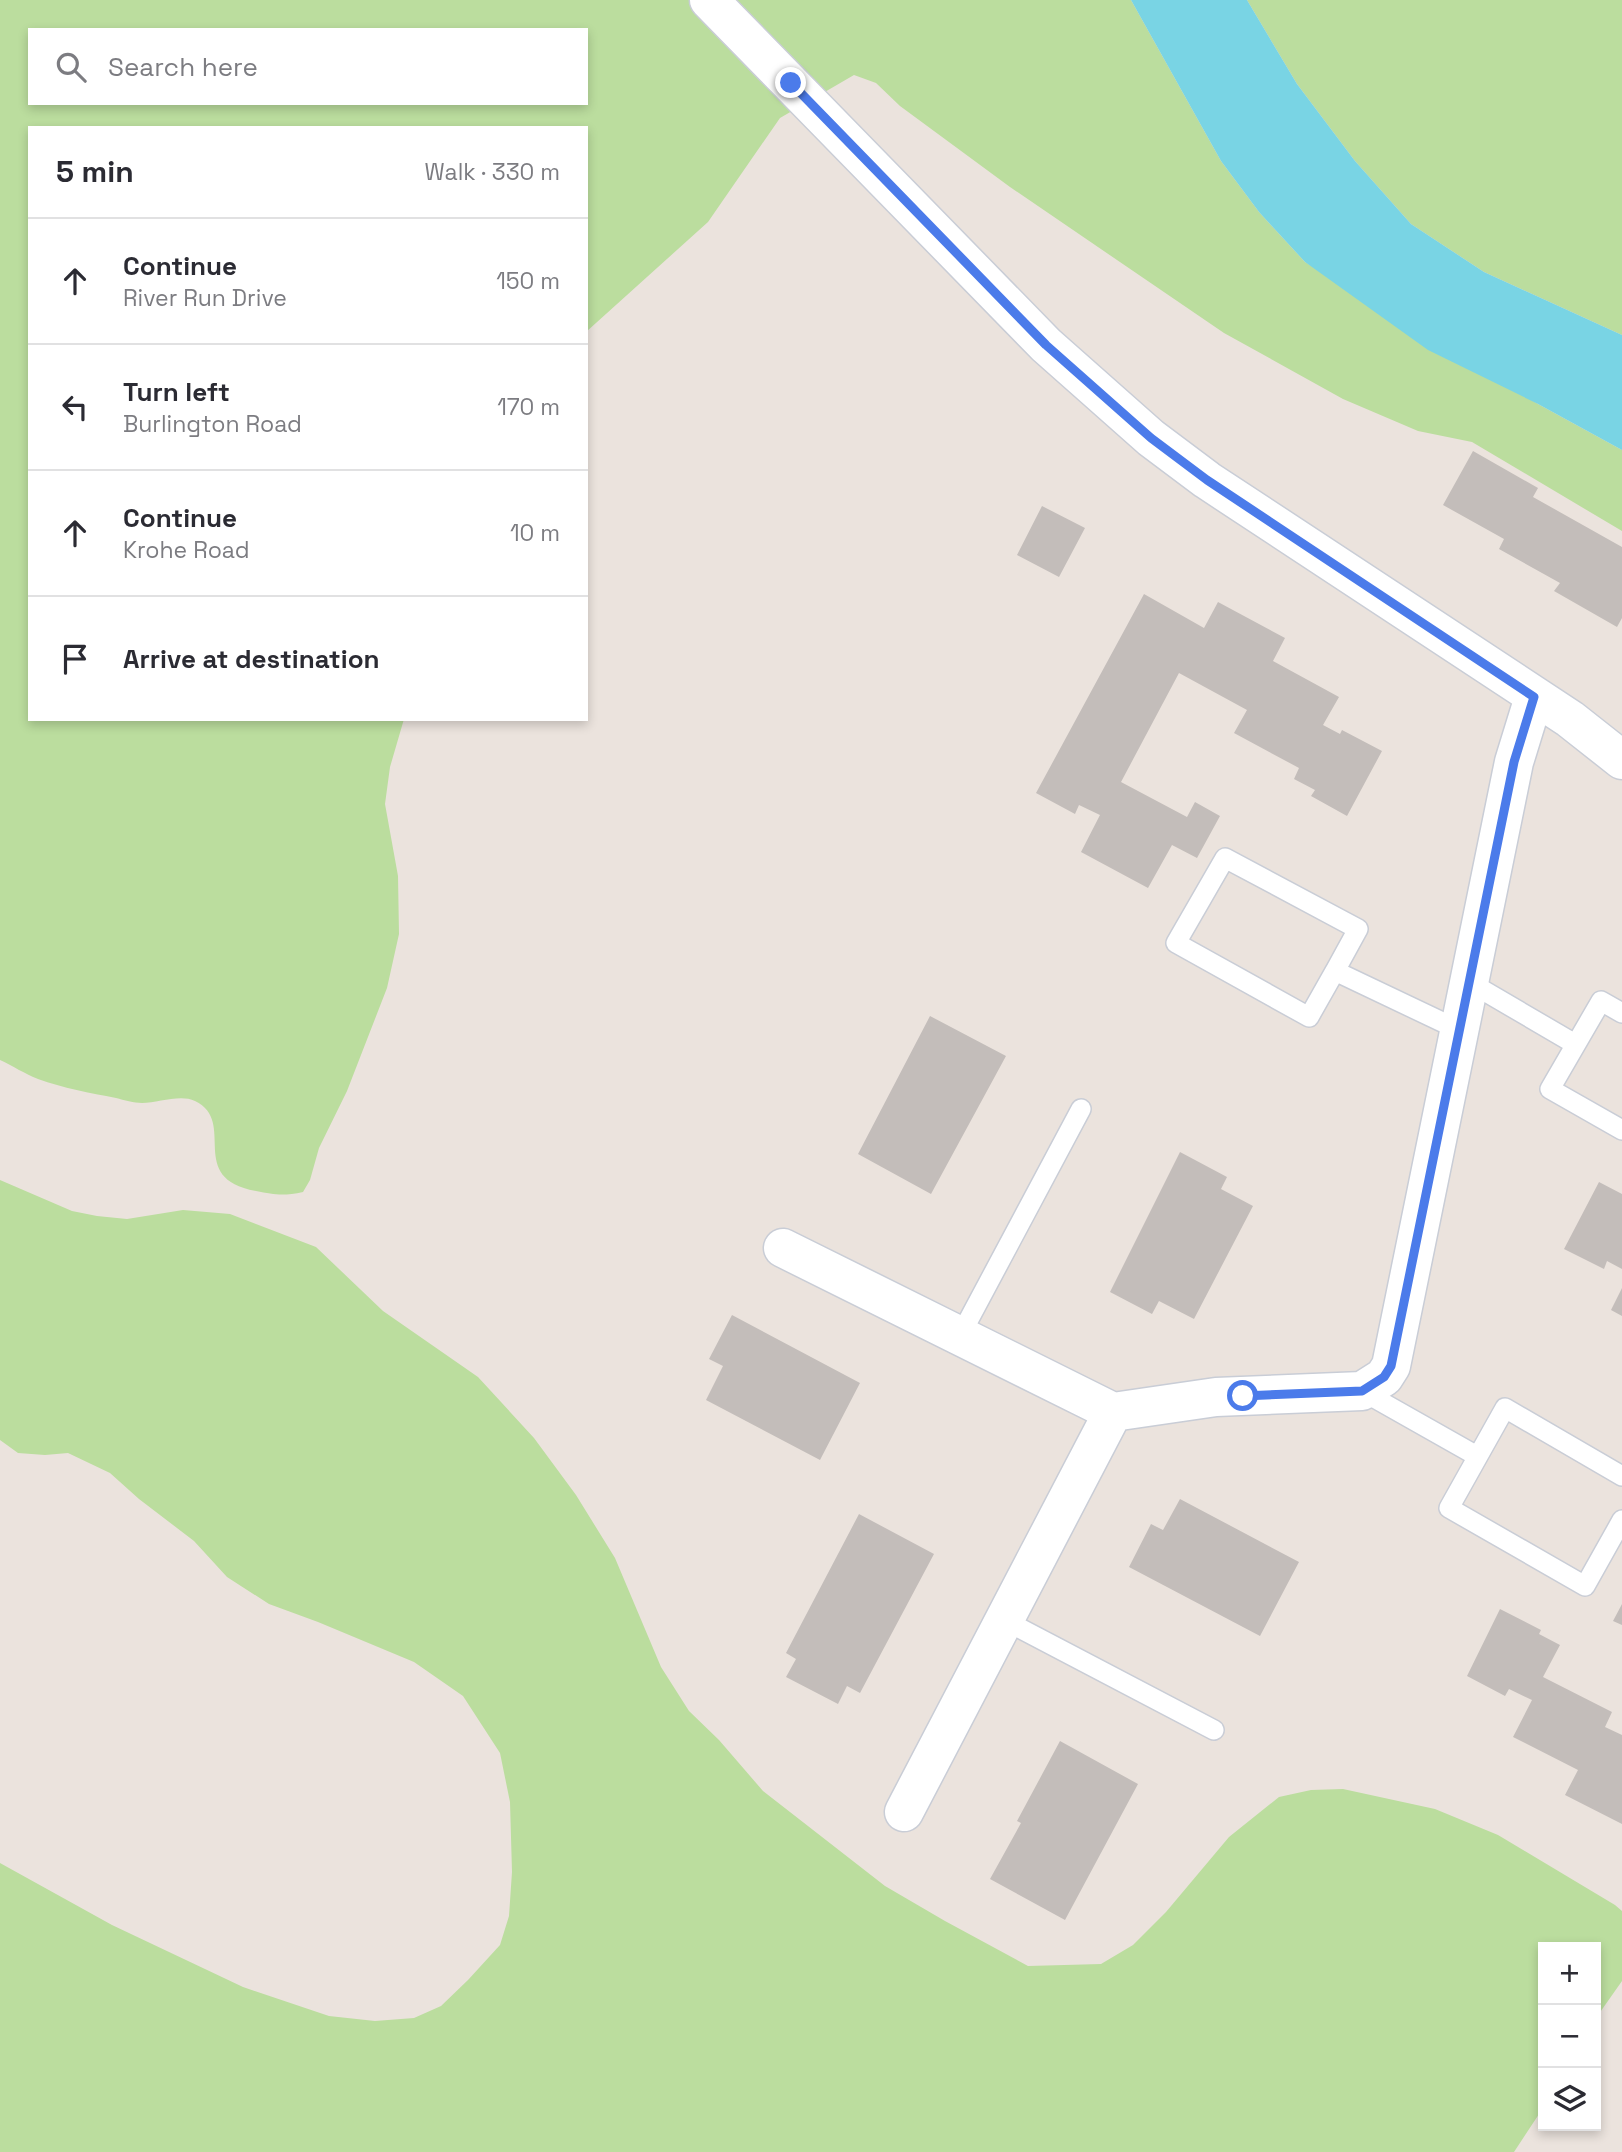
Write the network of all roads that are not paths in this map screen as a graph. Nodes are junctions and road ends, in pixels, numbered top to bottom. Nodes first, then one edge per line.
1 (709, 0) edge
2 (1534, 697) junction
3 (1622, 760) edge
4 (1335, 971) junction
5 (1469, 982) junction
6 (1622, 1013) edge
7 (1459, 1030) junction
8 (1574, 1044) junction
9 (1081, 1109) dead end
10 (1622, 1130) edge
11 (783, 1248) dead end
12 (960, 1336) junction
13 (1362, 1391) junction
14 (1113, 1412) junction
15 (1477, 1456) junction
16 (1622, 1476) edge
17 (1622, 1520) edge
18 (1004, 1620) junction
19 (1214, 1730) dead end
20 (904, 1812) dead end

1 - 2 street
2 - 3 street
2 - 5 street
4 - 4 lane
4 - 7 lane
5 - 7 street
5 - 8 lane
6 - 8 lane
7 - 13 street
8 - 10 lane
9 - 12 lane
11 - 12 street
12 - 14 street
13 - 14 street
13 - 15 lane
14 - 18 street
15 - 16 lane
15 - 17 lane
18 - 19 lane
18 - 20 street

